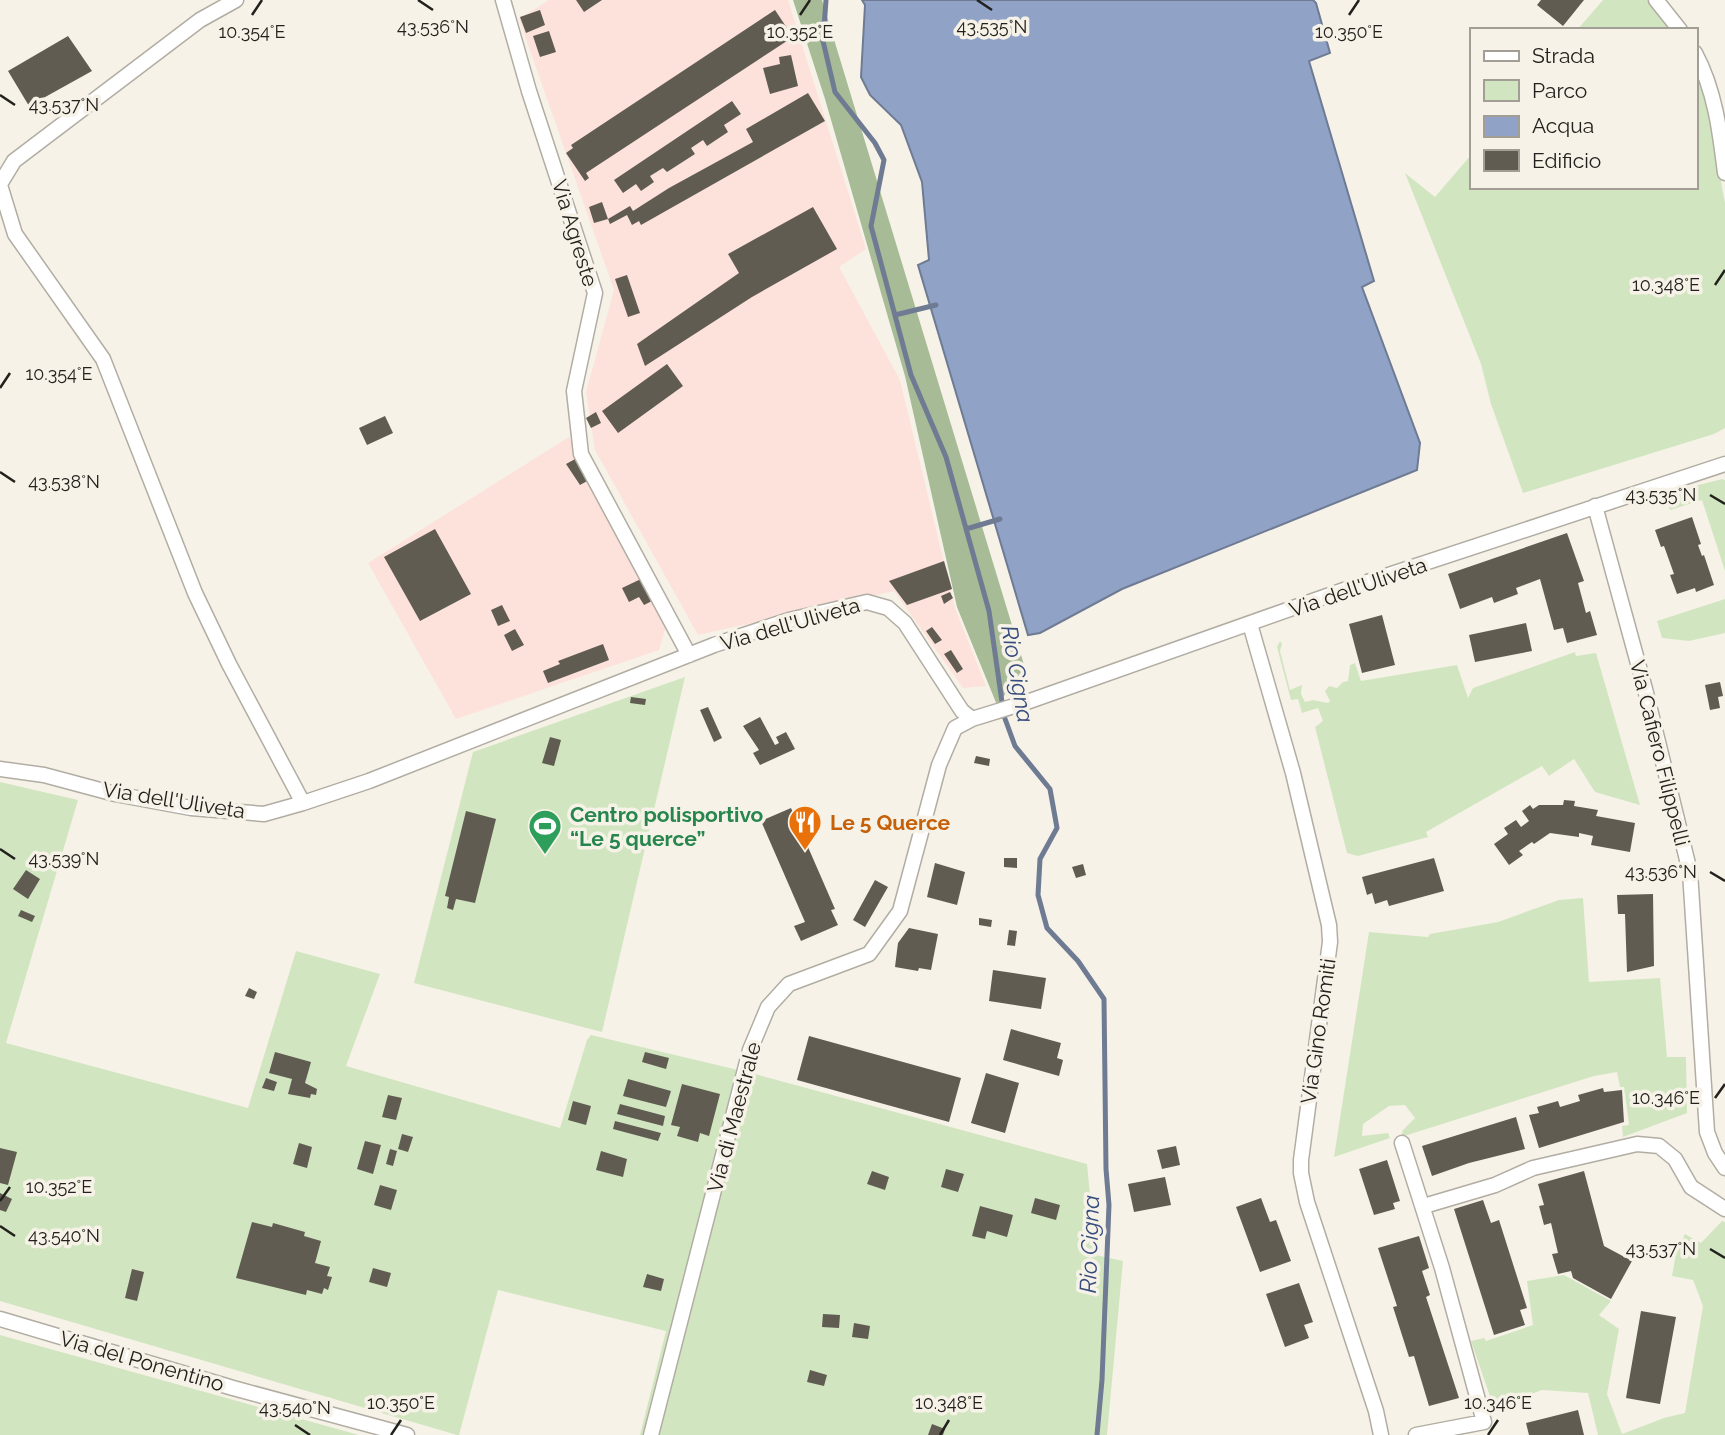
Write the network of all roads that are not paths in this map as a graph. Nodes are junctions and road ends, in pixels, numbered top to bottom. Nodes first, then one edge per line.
1 (236, 0) edge
2 (503, 0) edge
3 (1656, 0) edge
4 (1678, 28) edge
5 (1697, 57) edge
6 (1725, 173) edge
7 (0, 184) edge
8 (1725, 464) edge
9 (1595, 506) junction
10 (1251, 624) junction
11 (689, 655) junction
12 (972, 719) junction
13 (0, 769) edge
14 (303, 803) junction
15 (1402, 1143) dead end
16 (1725, 1168) edge
17 (1423, 1206) junction
18 (1725, 1209) edge
19 (0, 1319) edge
20 (1486, 1429) edge
21 (407, 1435) edge
22 (651, 1435) edge
23 (1381, 1435) edge
24 (1416, 1435) edge

1 - 7 street
2 - 11 street, Via Agreste
3 - 4 street
5 - 6 street
7 - 14 street
8 - 9 street, Via dell'Uliveta
9 - 10 street, Via dell'Uliveta
9 - 16 street, Via Cafiero Filippelli
10 - 12 street, Via dell'Uliveta
10 - 23 street, Via Gino Romiti
11 - 12 street, Via dell'Uliveta
11 - 14 street, Via dell'Uliveta
12 - 22 street, Via di Maestrale
13 - 14 street, Via dell'Uliveta
15 - 17 street
17 - 18 street
17 - 20 street
19 - 21 street, Via del Ponentino
20 - 24 street

